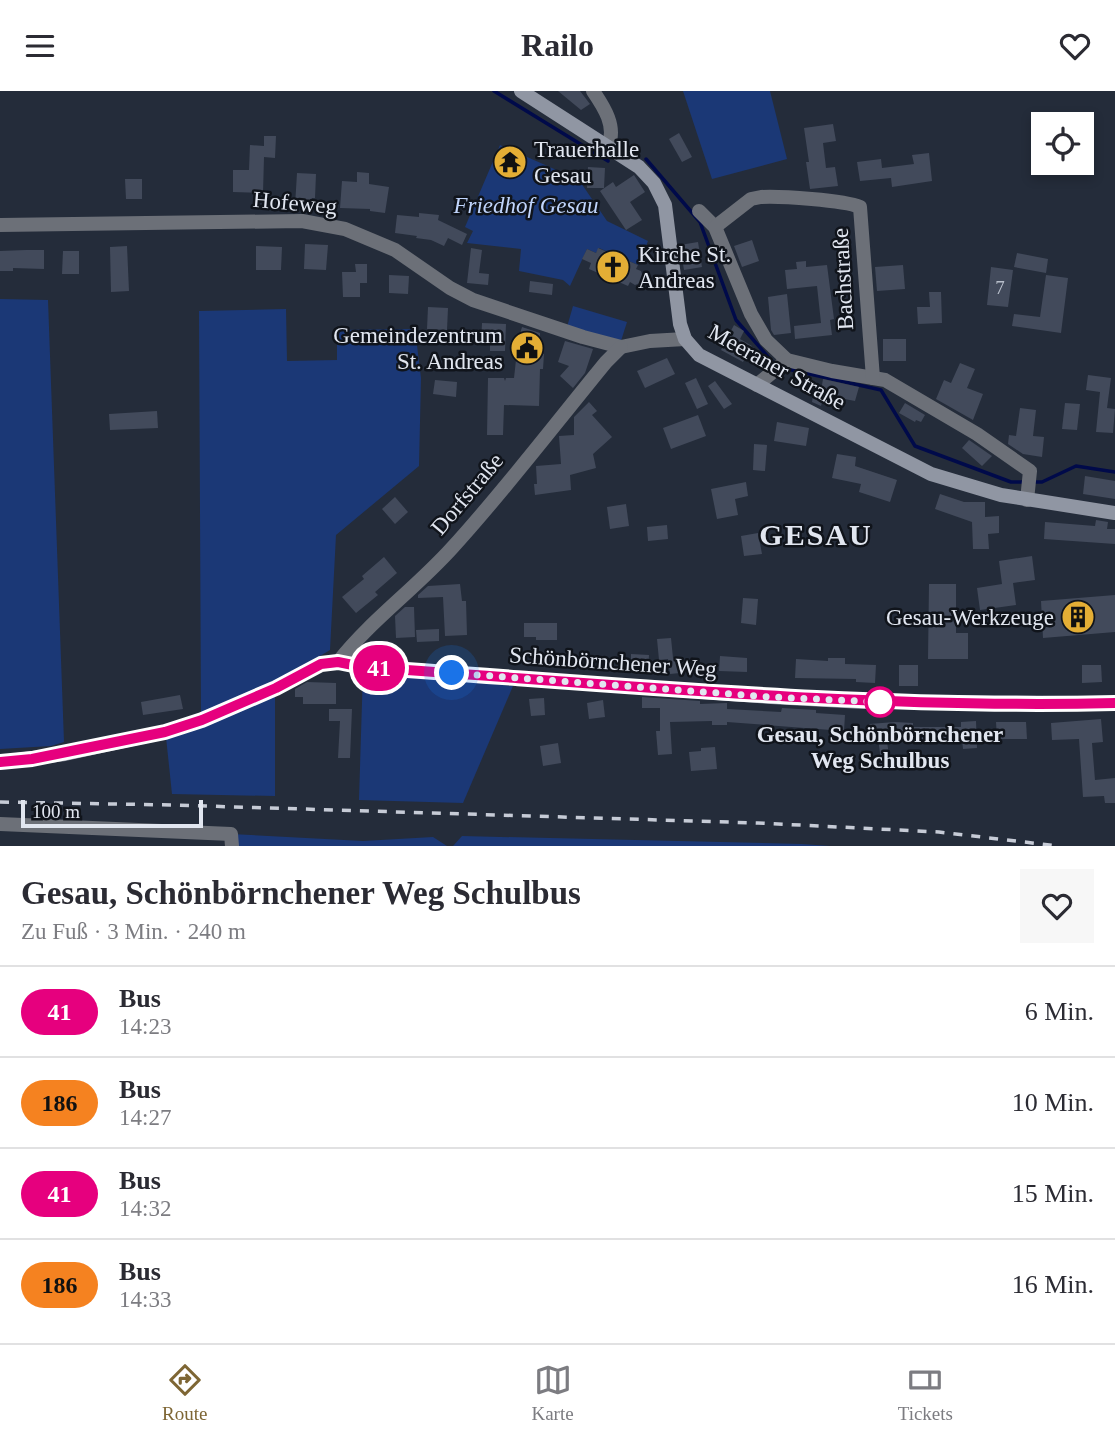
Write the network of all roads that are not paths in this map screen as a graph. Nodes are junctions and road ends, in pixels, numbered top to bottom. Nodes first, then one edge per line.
1 (521, 91) edge
2 (593, 91) edge
3 (608, 146) junction
4 (699, 211) dead end
5 (0, 225) edge
6 (715, 227) junction
7 (685, 339) junction
8 (621, 347) junction
9 (781, 365) junction
10 (873, 378) junction
11 (757, 385) junction
12 (1027, 500) junction
13 (1115, 513) edge
14 (338, 662) junction
15 (1115, 703) edge
16 (0, 762) edge
17 (0, 824) edge
18 (232, 846) edge

1 - 3 street, Meeraner Straße
2 - 3 street
3 - 7 street, Meeraner Straße
4 - 6 street
5 - 8 street, Hofeweg
6 - 9 street
6 - 10 street, Bachstraße
7 - 8 street, Hofeweg
7 - 11 street, Meeraner Straße
8 - 14 street, Dorfstraße
9 - 10 street
9 - 11 street
10 - 12 street
11 - 12 street, Meeraner Straße
12 - 13 street, Meeraner Straße
14 - 15 street, Schönbörnchener Weg
14 - 16 street, Schönbörnchener Weg
17 - 18 street

